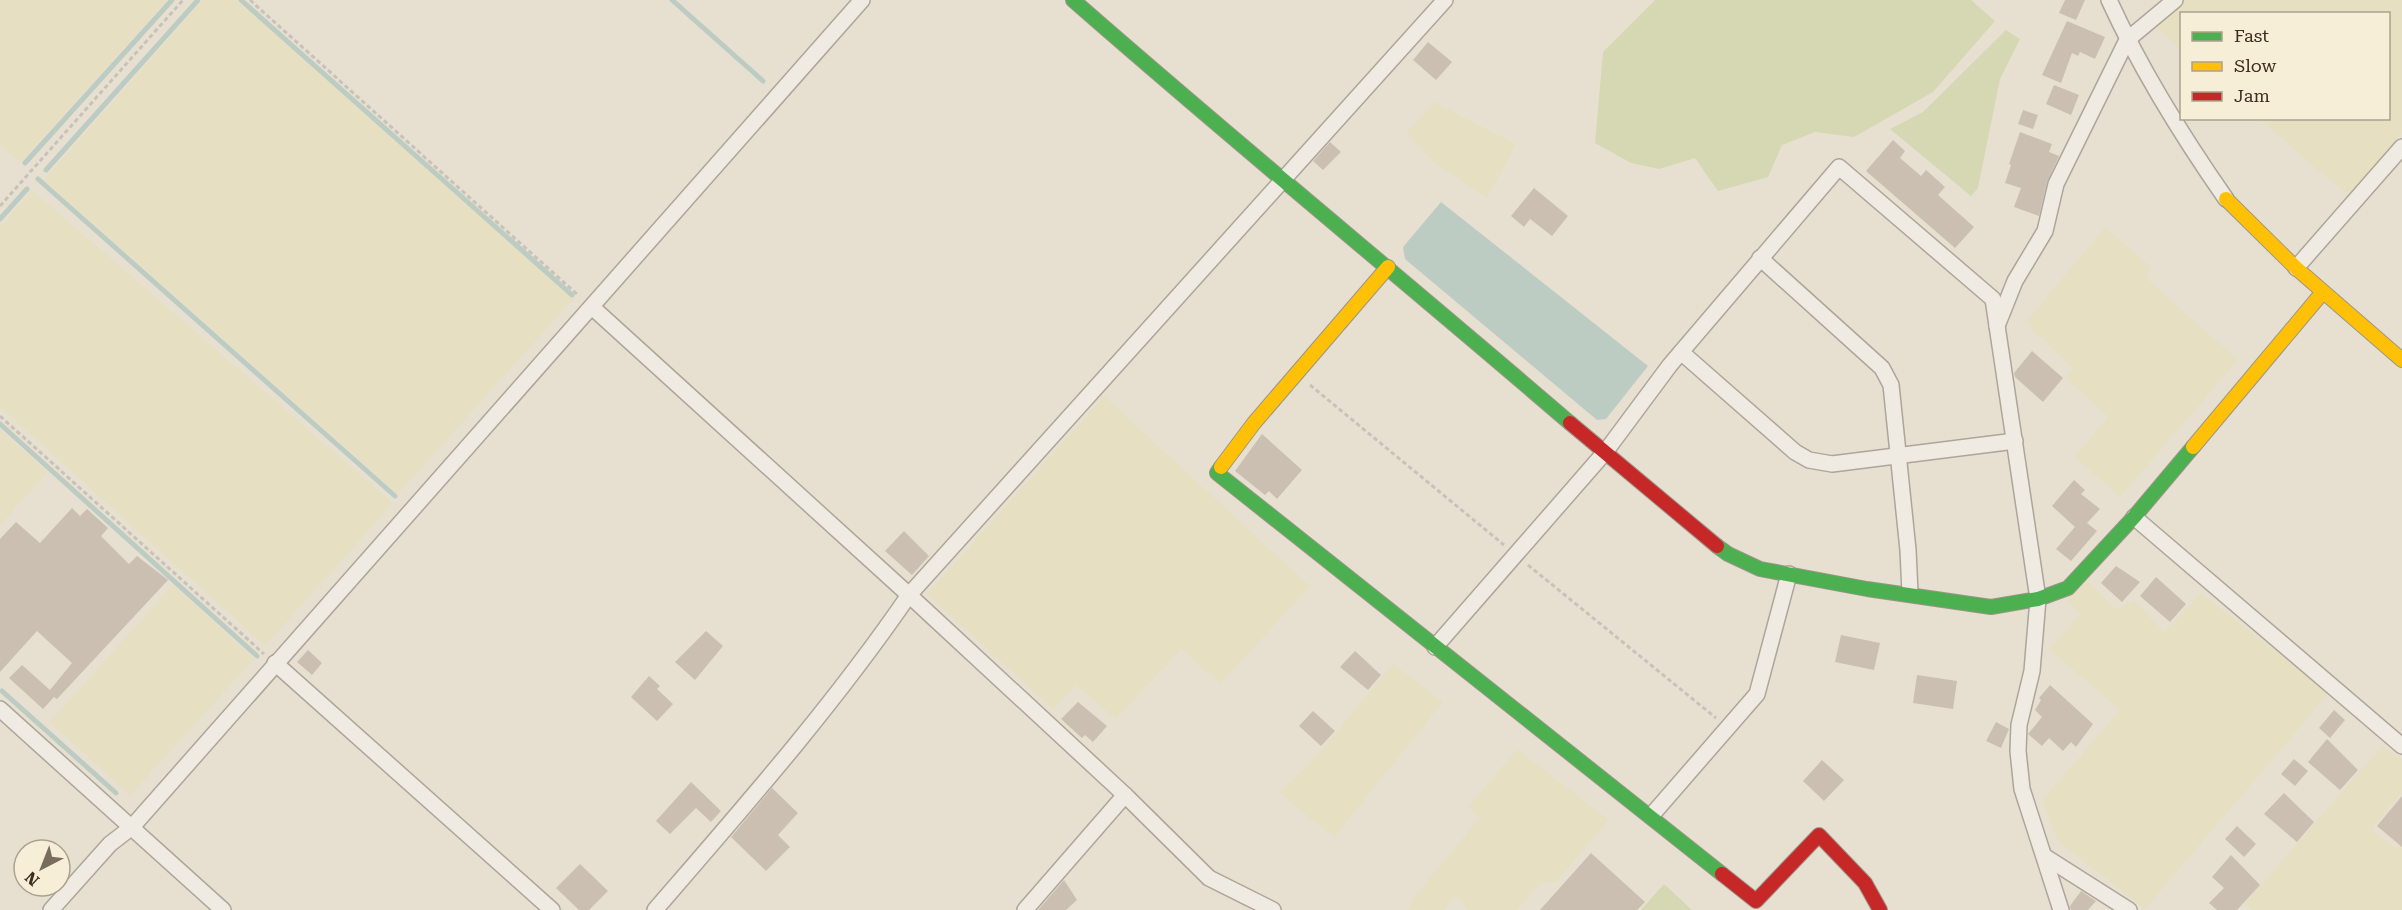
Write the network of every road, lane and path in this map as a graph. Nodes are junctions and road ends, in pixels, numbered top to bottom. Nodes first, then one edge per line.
1 (183, 0) edge
2 (250, 0) edge
3 (862, 0) edge
4 (1073, 0) edge
5 (1445, 0) edge
6 (2109, 0) edge
7 (2175, 0) edge
8 (2127, 40) junction
9 (2402, 147) edge
10 (1282, 181) junction
11 (2226, 199) joint
12 (0, 206) edge
13 (1760, 258) junction
14 (1388, 267) junction
15 (2296, 268) junction
16 (2323, 292) junction
17 (592, 307) junction
18 (1996, 327) junction
19 (1681, 352) junction
20 (2402, 360) edge
21 (0, 417) edge
22 (2015, 441) junction
23 (1606, 452) junction
24 (1899, 457) junction
25 (2134, 517) junction
26 (1789, 574) junction
27 (1910, 593) junction
28 (909, 595) junction
29 (2038, 599) junction
30 (1435, 647) junction
31 (274, 663) junction
32 (3, 716) edge
33 (2402, 746) edge
34 (1125, 795) junction
35 (1651, 816) junction
36 (132, 826) junction
37 (2043, 856) junction
38 (51, 910) edge
39 (223, 910) edge
40 (552, 910) edge
41 (655, 910) edge
42 (1025, 910) edge
43 (1273, 910) edge
44 (1880, 910) edge
45 (2061, 910) edge
46 (2129, 910) edge

1 - 12 path
2 - 17 path
3 - 17 street
4 - 10 street
5 - 10 street
6 - 8 street
7 - 8 street
8 - 11 street
8 - 18 street
9 - 15 street
10 - 14 street
10 - 28 street
11 - 15 street
13 - 18 street
13 - 19 street
13 - 24 street
14 - 23 street
14 - 30 street
15 - 16 street
16 - 20 street
16 - 25 street
17 - 28 street
17 - 31 street
18 - 22 street
19 - 23 street
19 - 24 street
21 - 31 path
22 - 24 street
22 - 29 street
23 - 26 street
23 - 30 street
24 - 27 street
25 - 29 street
25 - 33 street
26 - 27 street
26 - 35 street
27 - 29 street
28 - 34 street
28 - 41 street
29 - 37 street
30 - 35 street
31 - 36 street
31 - 40 street
32 - 36 street
34 - 42 street
34 - 43 street
35 - 44 street
36 - 38 street
36 - 39 street
37 - 45 street
37 - 46 street

